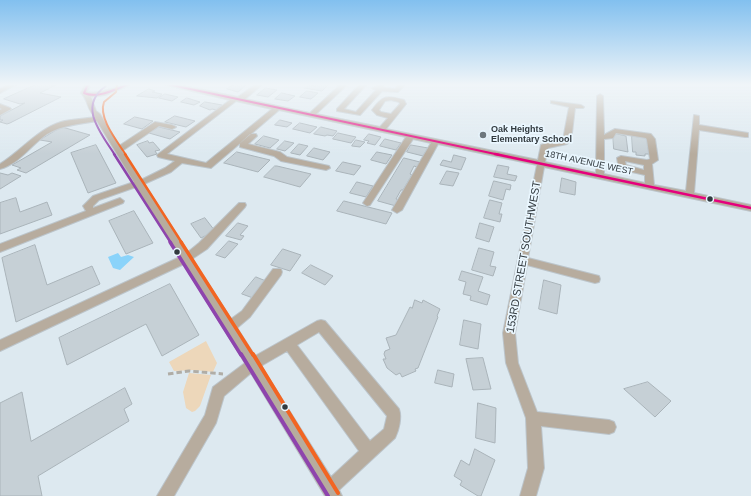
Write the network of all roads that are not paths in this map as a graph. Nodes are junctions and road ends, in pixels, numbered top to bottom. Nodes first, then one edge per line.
1 (5, 107) edge
2 (92, 107) edge
3 (97, 107) edge
4 (227, 107) edge
5 (271, 107) edge
6 (319, 107) edge
7 (342, 107) edge
8 (364, 107) edge
9 (377, 107) edge
10 (401, 107) edge
11 (572, 107) edge
12 (600, 107) edge
13 (280, 109) junction
14 (0, 112) edge
15 (311, 115) junction
16 (98, 116) junction
17 (696, 116) dead end
18 (393, 117) junction
19 (172, 127) dead end
20 (695, 127) junction
21 (381, 130) junction
22 (745, 135) dead end
23 (410, 137) junction
24 (600, 138) junction
25 (435, 142) junction
26 (118, 150) junction
27 (181, 160) junction
28 (541, 163) junction
29 (648, 163) junction
30 (0, 167) edge
31 (326, 168) dead end
32 (649, 173) junction
33 (600, 176) junction
34 (140, 183) junction
35 (650, 186) junction
36 (690, 194) junction
37 (120, 201) dead end
38 (367, 203) dead end
39 (242, 205) dead end
40 (751, 208) edge
41 (397, 210) dead end
42 (91, 213) junction
43 (0, 248) edge
44 (187, 258) junction
45 (522, 260) junction
46 (278, 272) dead end
47 (595, 279) dead end
48 (230, 327) junction
49 (289, 343) junction
50 (0, 346) edge
51 (253, 364) junction
52 (533, 418) junction
53 (609, 426) dead end
54 (369, 452) junction
55 (331, 492) edge
56 (165, 496) edge
57 (528, 496) edge

1 - 14 street
2 - 16 street
3 - 16 street
4 - 27 street
5 - 13 street, 18TH AVENUE WEST
6 - 15 street
7 - 8 street
9 - 18 street
10 - 18 street
11 - 28 street, 153RD STREET SOUTHWEST
12 - 24 street
13 - 15 street, 18TH AVENUE WEST
13 - 27 street
13 - 31 street
15 - 21 street, 18TH AVENUE WEST
16 - 26 street
16 - 30 street
17 - 20 street
18 - 21 street
19 - 26 street
20 - 22 street
20 - 36 street
21 - 23 street, 18TH AVENUE WEST
23 - 25 street, 18TH AVENUE WEST
23 - 38 street
24 - 29 street
24 - 33 street
25 - 28 street, 18TH AVENUE WEST
25 - 41 street
26 - 34 street
27 - 34 street
28 - 33 street, 18TH AVENUE WEST
28 - 45 street, 153RD STREET SOUTHWEST
29 - 32 street
29 - 32 street
32 - 35 street
33 - 35 street, 18TH AVENUE WEST
34 - 42 street
34 - 44 street
35 - 36 street, 18TH AVENUE WEST
36 - 40 street, 18TH AVENUE WEST
37 - 42 street
39 - 44 street
42 - 43 street
44 - 48 street
44 - 50 street
45 - 47 street
45 - 52 street, 153RD STREET SOUTHWEST
46 - 48 street
48 - 51 street
49 - 51 street
49 - 54 street
49 - 54 street
51 - 55 street
51 - 56 street
52 - 53 street
52 - 57 street, 153RD STREET SOUTHWEST
54 - 55 street

